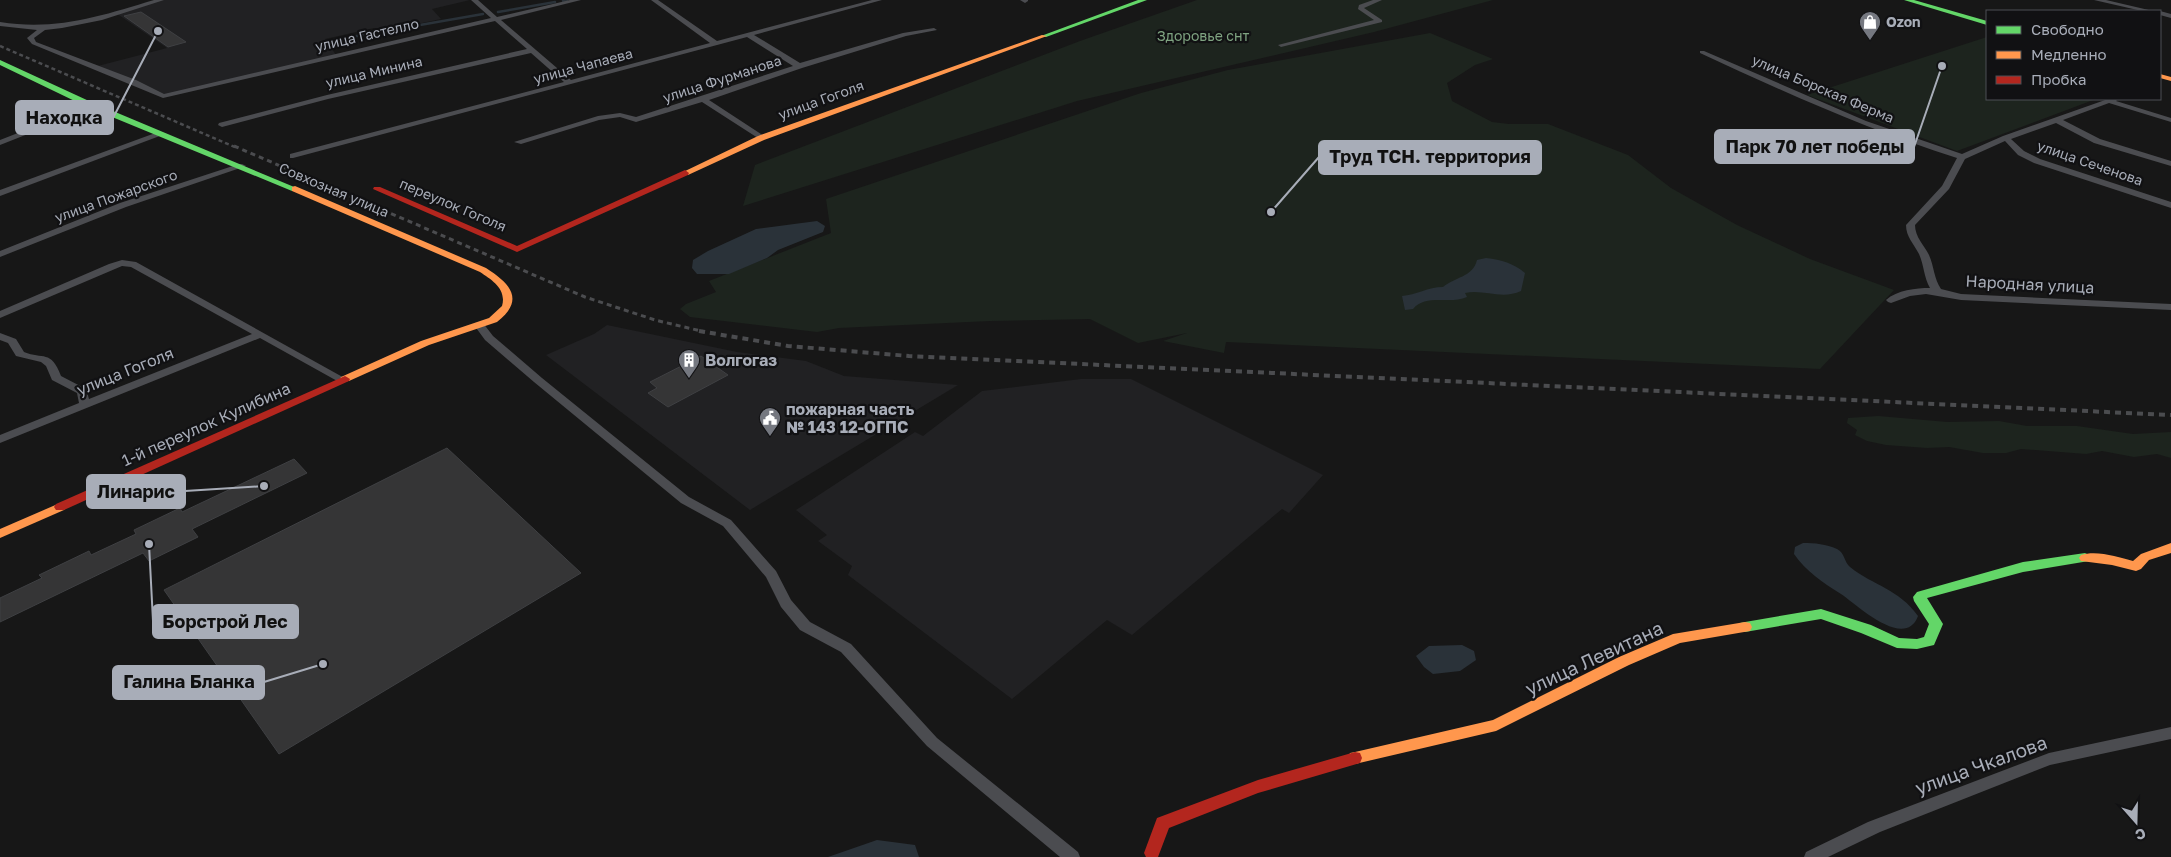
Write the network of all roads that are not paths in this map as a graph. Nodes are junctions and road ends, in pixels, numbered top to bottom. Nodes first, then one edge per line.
1 (161, 0) edge
2 (474, 0) edge
3 (578, 0) edge
4 (654, 0) edge
5 (879, 0) edge
6 (1144, 0) edge
7 (1379, 0) edge
8 (1907, 0) edge
9 (2097, 0) edge
10 (148, 1) edge
11 (2145, 10) edge
12 (496, 18) junction
13 (1986, 23) edge
14 (0, 24) edge
15 (42, 29) junction
16 (934, 30) dead end
17 (748, 34) junction
18 (715, 43) junction
19 (1280, 45) dead end
20 (534, 50) junction
21 (1702, 52) dead end
22 (0, 62) edge
23 (799, 66) junction
24 (569, 82) junction
25 (703, 99) junction
26 (2111, 100) edge
27 (95, 106) junction
28 (2057, 120) junction
29 (2171, 120) edge
30 (222, 125) dead end
31 (161, 134) junction
32 (761, 138) junction
33 (2006, 138) junction
34 (518, 142) dead end
35 (0, 143) edge
36 (293, 156) dead end
37 (1962, 158) junction
38 (2171, 164) edge
39 (242, 166) junction
40 (377, 189) dead end
41 (0, 193) edge
42 (2171, 205) edge
43 (517, 249) joint
44 (0, 254) edge
45 (1937, 291) junction
46 (1891, 300) dead end
47 (2171, 307) edge
48 (0, 315) edge
49 (479, 325) junction
50 (261, 334) junction
51 (0, 336) edge
52 (343, 380) junction
53 (85, 405) junction
54 (0, 439) edge
55 (0, 534) edge
56 (2171, 548) edge
57 (2171, 733) edge
58 (1148, 856) edge
59 (1072, 857) edge
60 (1812, 857) edge

1 - 10 street
2 - 12 street
3 - 12 street, улица Гастелло
4 - 18 street
5 - 17 street, улица Чапаева
6 - 32 street, улица Гоголя
7 - 19 street
8 - 13 street
9 - 11 street
10 - 15 street
12 - 15 street, улица Гастелло
12 - 20 street
14 - 15 street
16 - 23 street, улица Фурманова
17 - 18 street, улица Чапаева
17 - 23 street
18 - 24 street, улица Чапаева
20 - 24 street
20 - 30 street, улица Минина
21 - 37 street, улица Борская Ферма
22 - 27 street, Совхозная улица
23 - 25 street, улица Фурманова
24 - 36 street, улица Чапаева
25 - 32 street
25 - 34 street, улица Фурманова
26 - 28 street
26 - 29 street
27 - 31 street, Совхозная улица
27 - 35 street
28 - 33 street
28 - 38 street
31 - 39 street, Совхозная улица
31 - 41 street
32 - 43 street, улица Гоголя
33 - 37 street
33 - 42 street, улица Сеченова
37 - 45 street
39 - 44 street, улица Пожарского
39 - 49 street, Совхозная улица
40 - 43 street, переулок Гоголя
45 - 46 street, Народная улица
45 - 47 street, Народная улица
48 - 50 street
49 - 52 street, 1-й переулок Кулибина
49 - 59 street
50 - 52 street
50 - 53 street, улица Гоголя
51 - 53 street
52 - 55 street, 1-й переулок Кулибина
53 - 54 street, улица Гоголя
56 - 58 street, улица Левитана
57 - 60 street, улица Чкалова

